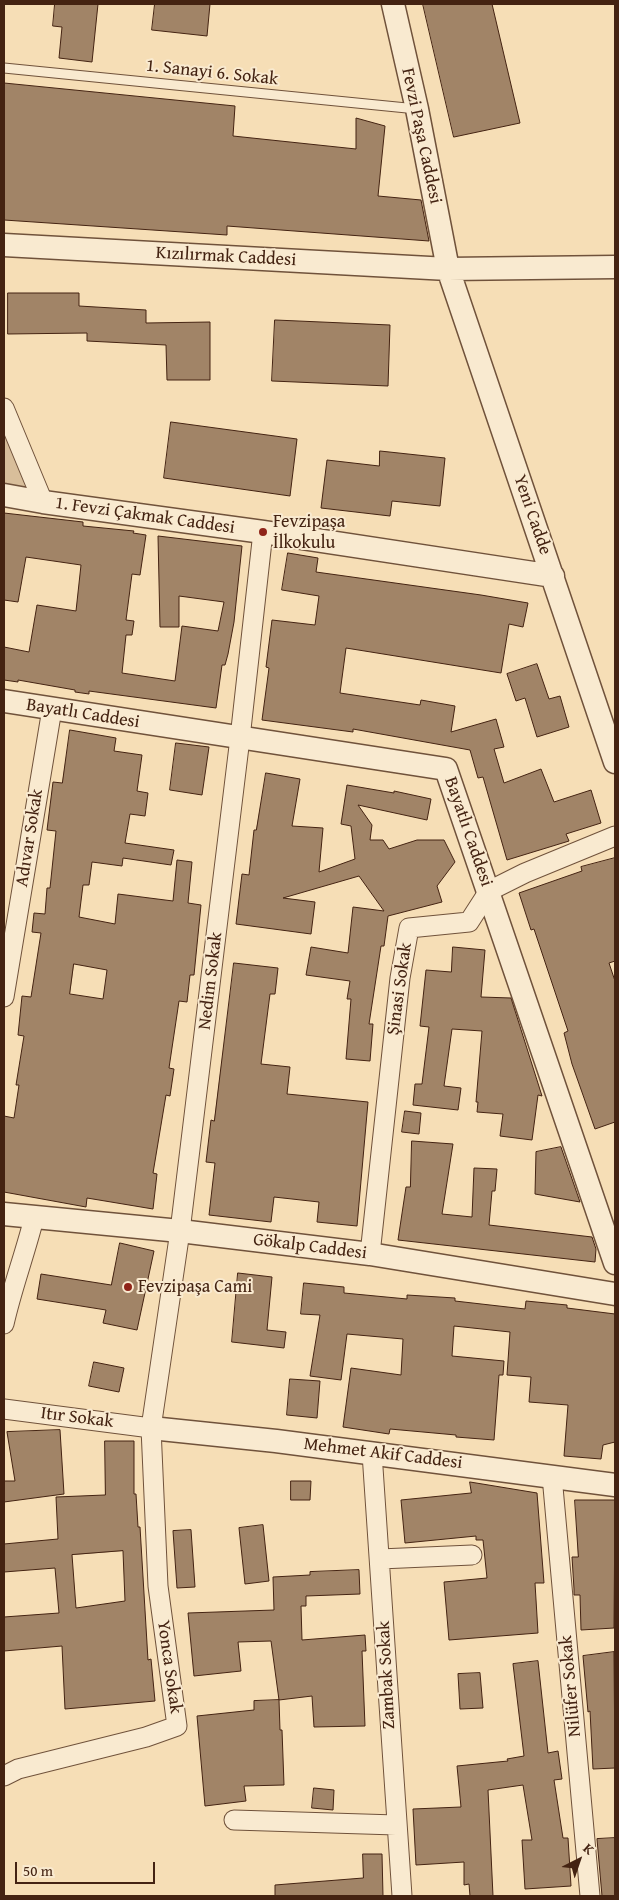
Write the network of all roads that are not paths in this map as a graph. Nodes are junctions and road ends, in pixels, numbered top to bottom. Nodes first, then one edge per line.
1 (393, 4) edge
2 (4, 68) edge
3 (417, 110) junction
4 (4, 245) edge
5 (615, 267) edge
6 (448, 269) junction
7 (4, 408) edge
8 (4, 494) edge
9 (43, 502) junction
10 (263, 532) junction
11 (553, 576) junction
12 (4, 701) edge
13 (52, 709) junction
14 (240, 738) junction
15 (615, 762) edge
16 (615, 836) edge
17 (489, 891) junction
18 (4, 997) edge
19 (4, 1214) edge
20 (34, 1218) junction
21 (180, 1232) junction
22 (370, 1254) junction
23 (615, 1263) edge
24 (615, 1294) edge
25 (4, 1324) edge
26 (4, 1409) edge
27 (151, 1428) junction
28 (372, 1453) junction
29 (552, 1476) junction
30 (615, 1485) edge
31 (472, 1555) dead end
32 (380, 1559) junction
33 (4, 1776) edge
34 (234, 1820) dead end
35 (396, 1824) junction
36 (402, 1896) edge
37 (590, 1896) edge

1 - 3 street, Fevzi Paşa Caddesi
2 - 3 lane, 1. Sanayi 6. Sokak
3 - 6 street, Fevzi Paşa Caddesi
4 - 6 street, Kızılırmak Caddesi
5 - 6 street, Kızılırmak Caddesi
6 - 11 street, Yeni Cadde
7 - 9 street
8 - 9 street, 1. Fevzi Çakmak Caddesi
9 - 10 street, 1. Fevzi Çakmak Caddesi
10 - 11 street, 1. Fevzi Çakmak Caddesi
10 - 14 street, Nedim Sokak
11 - 15 street, Yeni Cadde
12 - 13 street, Bayatlı Caddesi
13 - 14 street, Bayatlı Caddesi
13 - 18 street, Adıvar Sokak
14 - 17 street, Bayatlı Caddesi
14 - 21 street, Nedim Sokak
16 - 17 street
17 - 22 street, Şinasi Sokak
17 - 23 street, Bayatlı Caddesi
19 - 20 street, Gökalp Caddesi
20 - 21 street, Gökalp Caddesi
20 - 25 street
21 - 22 street, Gökalp Caddesi
21 - 27 street, Nedim Sokak
22 - 24 street, Gökalp Caddesi
26 - 27 street, Itır Sokak
27 - 28 street, Mehmet Akif Caddesi
27 - 33 street, Yonca Sokak
28 - 29 street, Mehmet Akif Caddesi
28 - 32 street, Zambak Sokak
29 - 30 street, Mehmet Akif Caddesi
29 - 37 street, Nilüfer Sokak
31 - 32 street
32 - 35 street, Zambak Sokak
34 - 35 street
35 - 36 street, Zambak Sokak

